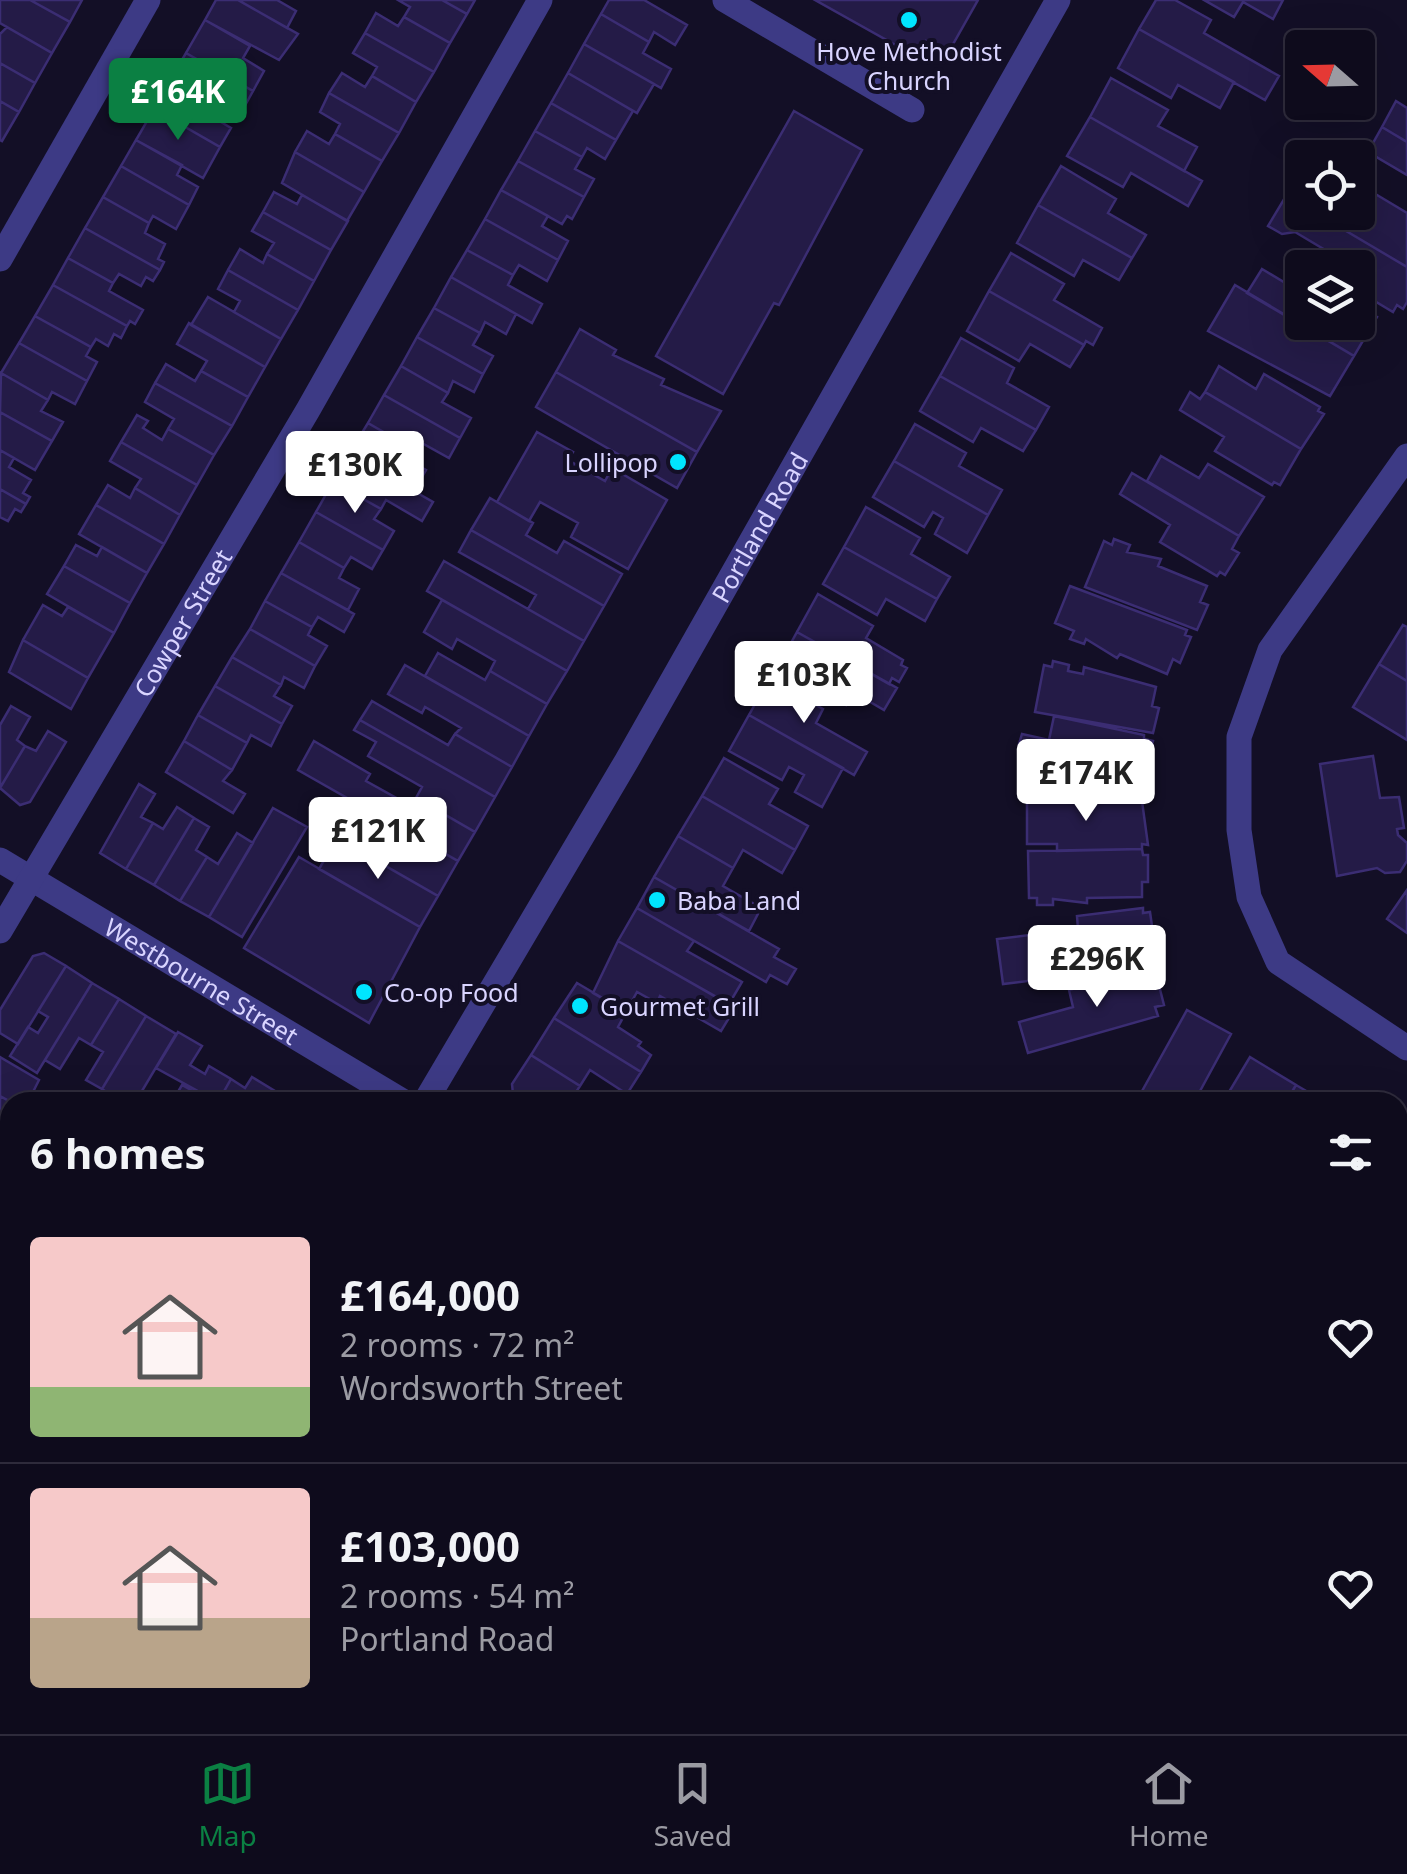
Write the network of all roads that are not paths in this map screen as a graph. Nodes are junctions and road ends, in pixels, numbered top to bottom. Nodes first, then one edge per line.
1 (148, 0) edge
2 (540, 0) edge
3 (725, 0) edge
4 (1058, 0) edge
5 (912, 110) dead end
6 (0, 259) edge
7 (1407, 456) edge
8 (0, 860) edge
9 (32, 879) junction
10 (0, 931) edge
11 (1407, 1048) edge
12 (387, 1092) edge
13 (431, 1092) edge

1 - 6 street
2 - 9 street, Cowper Street
3 - 5 street
4 - 13 street, Portland Road
7 - 11 street
8 - 9 street, Westbourne Street
9 - 10 street, Cowper Street
9 - 12 street, Westbourne Street

